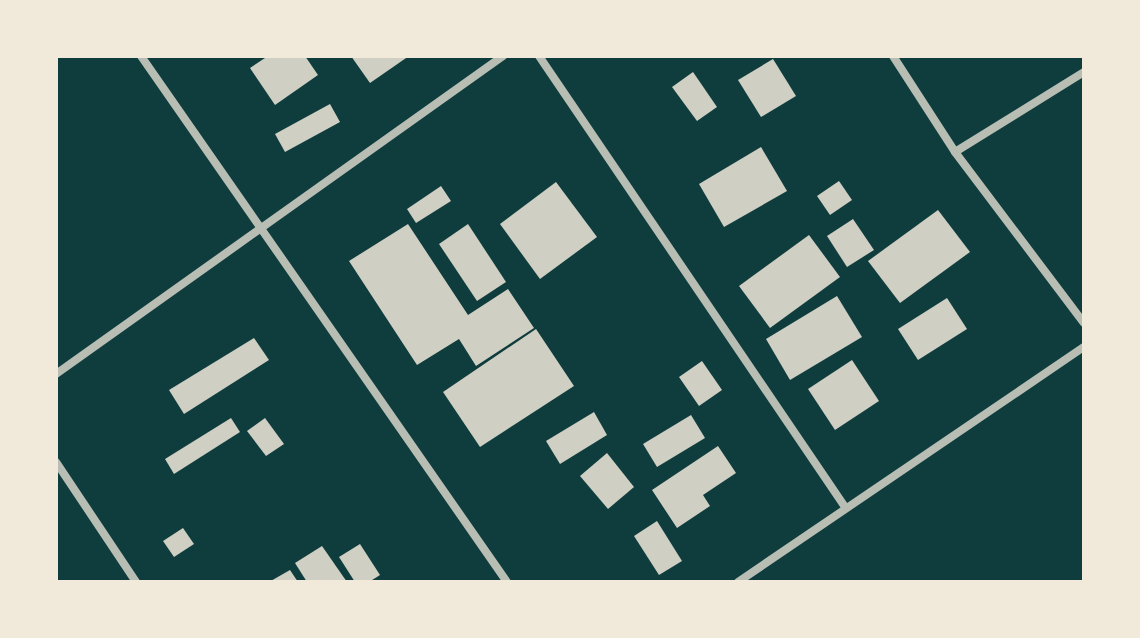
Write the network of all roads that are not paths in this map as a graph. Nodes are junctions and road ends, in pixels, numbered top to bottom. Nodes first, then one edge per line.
1 (141, 56) edge
2 (503, 56) edge
3 (539, 56) edge
4 (893, 56) edge
5 (1084, 72) edge
6 (955, 152) junction
7 (259, 227) junction
8 (1084, 323) edge
9 (1084, 347) edge
10 (56, 374) edge
11 (56, 462) edge
12 (845, 507) junction
13 (136, 582) edge
14 (507, 582) edge
15 (738, 582) edge

1 - 7 street
2 - 7 street
3 - 12 street
4 - 6 street
5 - 6 street
6 - 8 street
7 - 10 street
7 - 14 street
9 - 12 street
11 - 13 street
12 - 15 street

